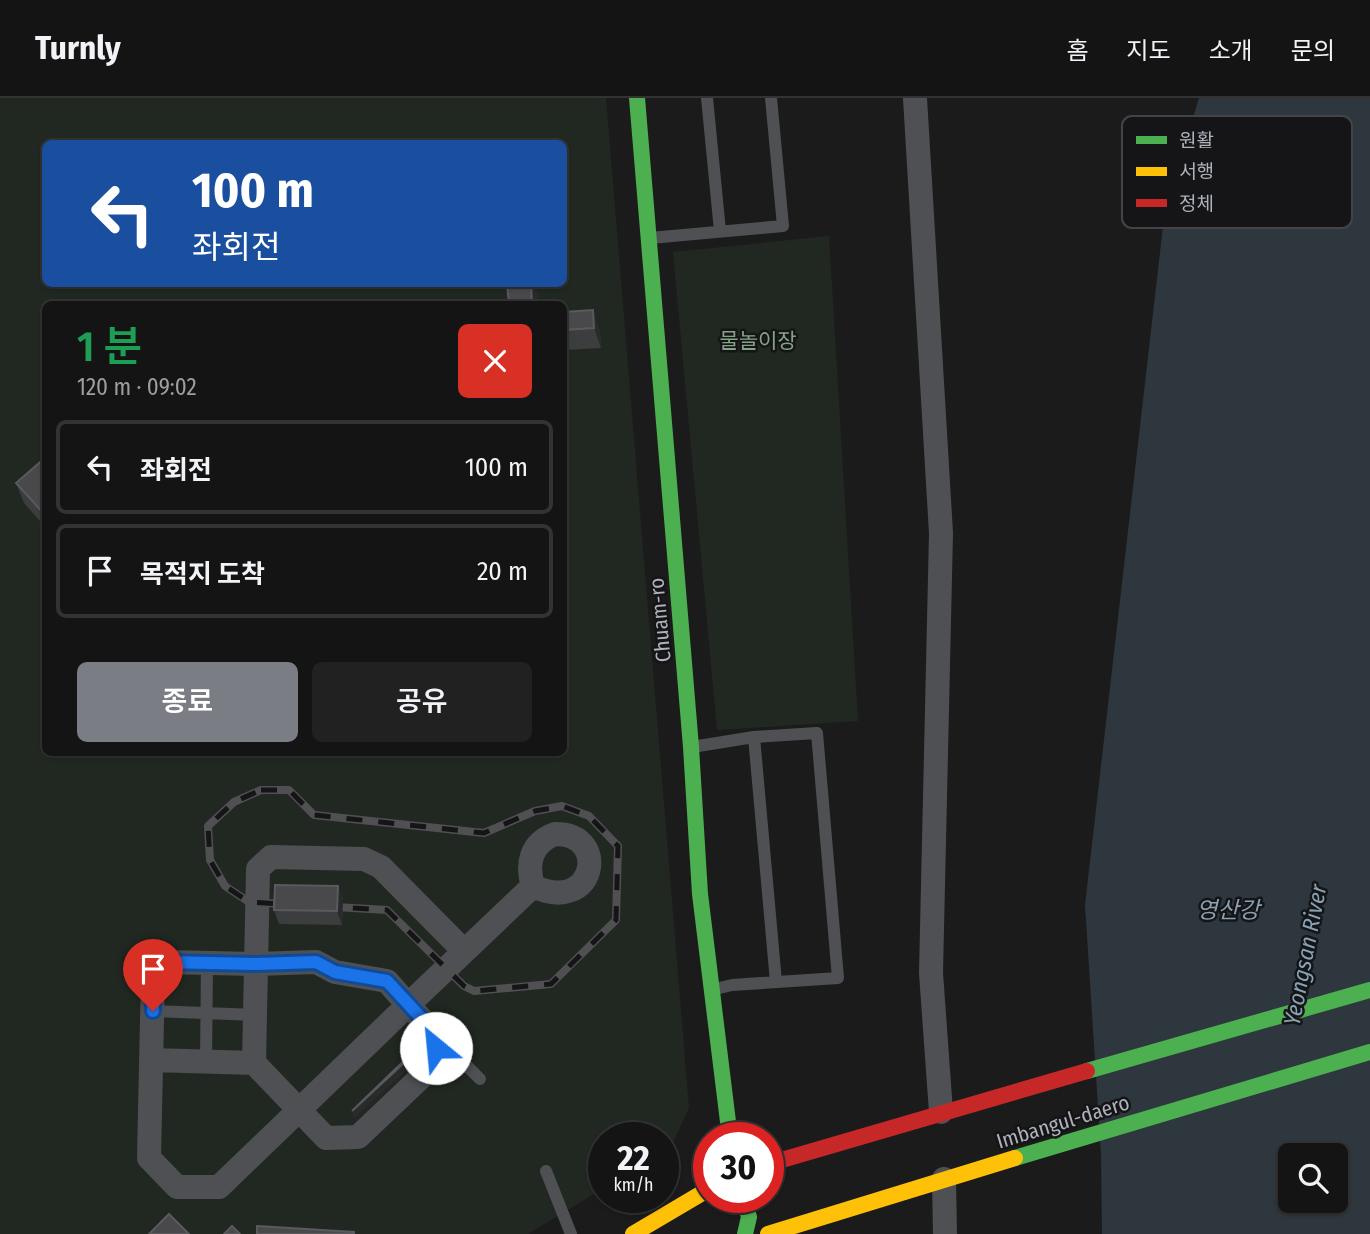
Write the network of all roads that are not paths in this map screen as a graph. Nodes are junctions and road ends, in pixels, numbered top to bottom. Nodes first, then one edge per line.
1 (637, 98) edge
2 (708, 98) edge
3 (771, 98) edge
4 (915, 98) edge
5 (720, 231) junction
6 (650, 238) junction
7 (754, 737) junction
8 (691, 747) junction
9 (533, 886) dead end
10 (464, 951) junction
11 (207, 963) junction
12 (256, 964) junction
13 (776, 982) junction
14 (711, 990) junction
15 (1370, 990) edge
16 (408, 1005) junction
17 (153, 1011) junction
18 (205, 1013) junction
19 (256, 1015) junction
20 (1370, 1052) edge
21 (152, 1060) junction
22 (206, 1060) junction
23 (437, 1062) junction
24 (254, 1063) junction
25 (480, 1079) dead end
26 (952, 1109) junction
27 (299, 1110) junction
28 (728, 1122) edge
29 (784, 1159) edge
30 (546, 1171) dead end
31 (944, 1179) junction
32 (693, 1198) edge
33 (944, 1207) junction
34 (749, 1213) edge
35 (571, 1234) edge
36 (633, 1234) edge
37 (745, 1234) edge
38 (768, 1234) edge
39 (925, 1234) edge
40 (945, 1234) edge

1 - 6 main road, Chuam-ro
2 - 5 lane
3 - 5 lane
4 - 26 street
5 - 6 lane
6 - 8 main road, Chuam-ro
7 - 8 lane
7 - 13 lane
7 - 13 lane
8 - 14 main road, Chuam-ro
9 - 10 street
10 - 12 street
10 - 16 street
11 - 12 street
11 - 17 street
11 - 18 lane
12 - 16 street
12 - 19 street
13 - 14 lane
14 - 28 main road, Chuam-ro
15 - 26 main road, Imbangul-daero
16 - 23 street
16 - 27 street
17 - 18 lane
17 - 21 street
18 - 19 lane
18 - 22 lane
19 - 24 street
20 - 31 main road, Imbangul-daero
21 - 22 street
21 - 27 street
22 - 24 street
23 - 25 lane
23 - 27 street
24 - 27 street
26 - 29 main road, Imbangul-daero
30 - 35 lane
31 - 33 street
31 - 38 main road, Imbangul-daero
32 - 36 main road
33 - 39 street
33 - 40 street
34 - 37 main road

